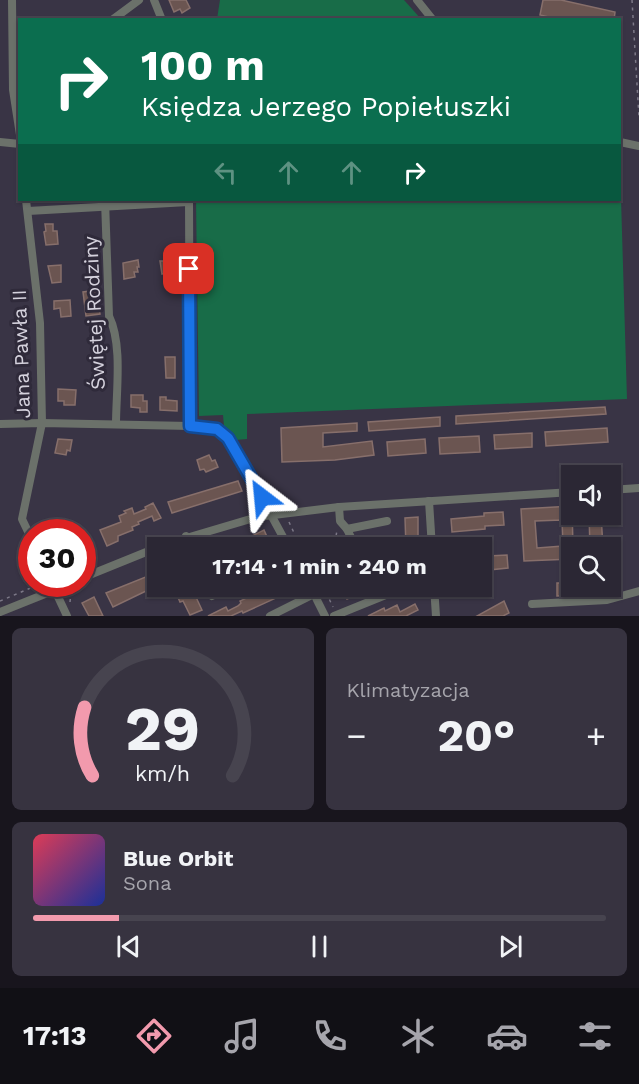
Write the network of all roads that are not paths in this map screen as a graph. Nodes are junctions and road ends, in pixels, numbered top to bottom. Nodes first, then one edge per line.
1 (12, 0) edge
2 (139, 0) edge
3 (154, 0) edge
4 (417, 0) edge
5 (115, 18) edge
6 (161, 18) edge
7 (432, 18) edge
8 (16, 88) edge
9 (18, 112) edge
10 (0, 142) edge
11 (621, 142) edge
12 (18, 144) edge
13 (639, 146) edge
14 (26, 201) edge
15 (188, 201) edge
16 (105, 203) edge
17 (28, 211) junction
18 (42, 423) junction
19 (0, 424) edge
20 (116, 424) junction
21 (190, 426) junction
22 (639, 488) edge
23 (621, 489) edge
24 (561, 493) edge
25 (429, 501) junction
26 (339, 507) junction
27 (272, 514) junction
28 (22, 519) edge
29 (387, 521) dead end
30 (349, 533) junction
31 (186, 537) edge
32 (284, 537) edge
33 (351, 537) edge
34 (431, 537) edge
35 (147, 552) edge
36 (96, 572) edge
37 (639, 591) edge
38 (32, 597) edge
39 (58, 597) edge
40 (301, 597) edge
41 (316, 597) edge
42 (380, 597) edge
43 (435, 597) edge
44 (532, 604) dead end
45 (0, 612) edge
46 (335, 615) edge
47 (67, 616) edge
48 (270, 616) edge
49 (325, 616) edge
50 (436, 616) edge

1 - 8 street
2 - 5 street
3 - 6 street
4 - 7 street
8 - 9 street
10 - 12 street
11 - 13 street
14 - 17 street, Jana Pawła II
15 - 16 street
15 - 21 street
16 - 17 street
16 - 20 street, Świętej Rodziny
17 - 18 street, Jana Pawła II
18 - 19 street
18 - 20 street
18 - 28 street, Jana Pawła II
20 - 21 street
21 - 27 street
22 - 23 street
24 - 25 street
25 - 26 street
25 - 34 street
26 - 27 street
26 - 30 street
27 - 31 street
27 - 32 street
29 - 30 street
30 - 33 street
35 - 36 street
37 - 44 street
38 - 45 street
39 - 47 street
40 - 48 street
41 - 49 street
42 - 46 street
43 - 50 street

